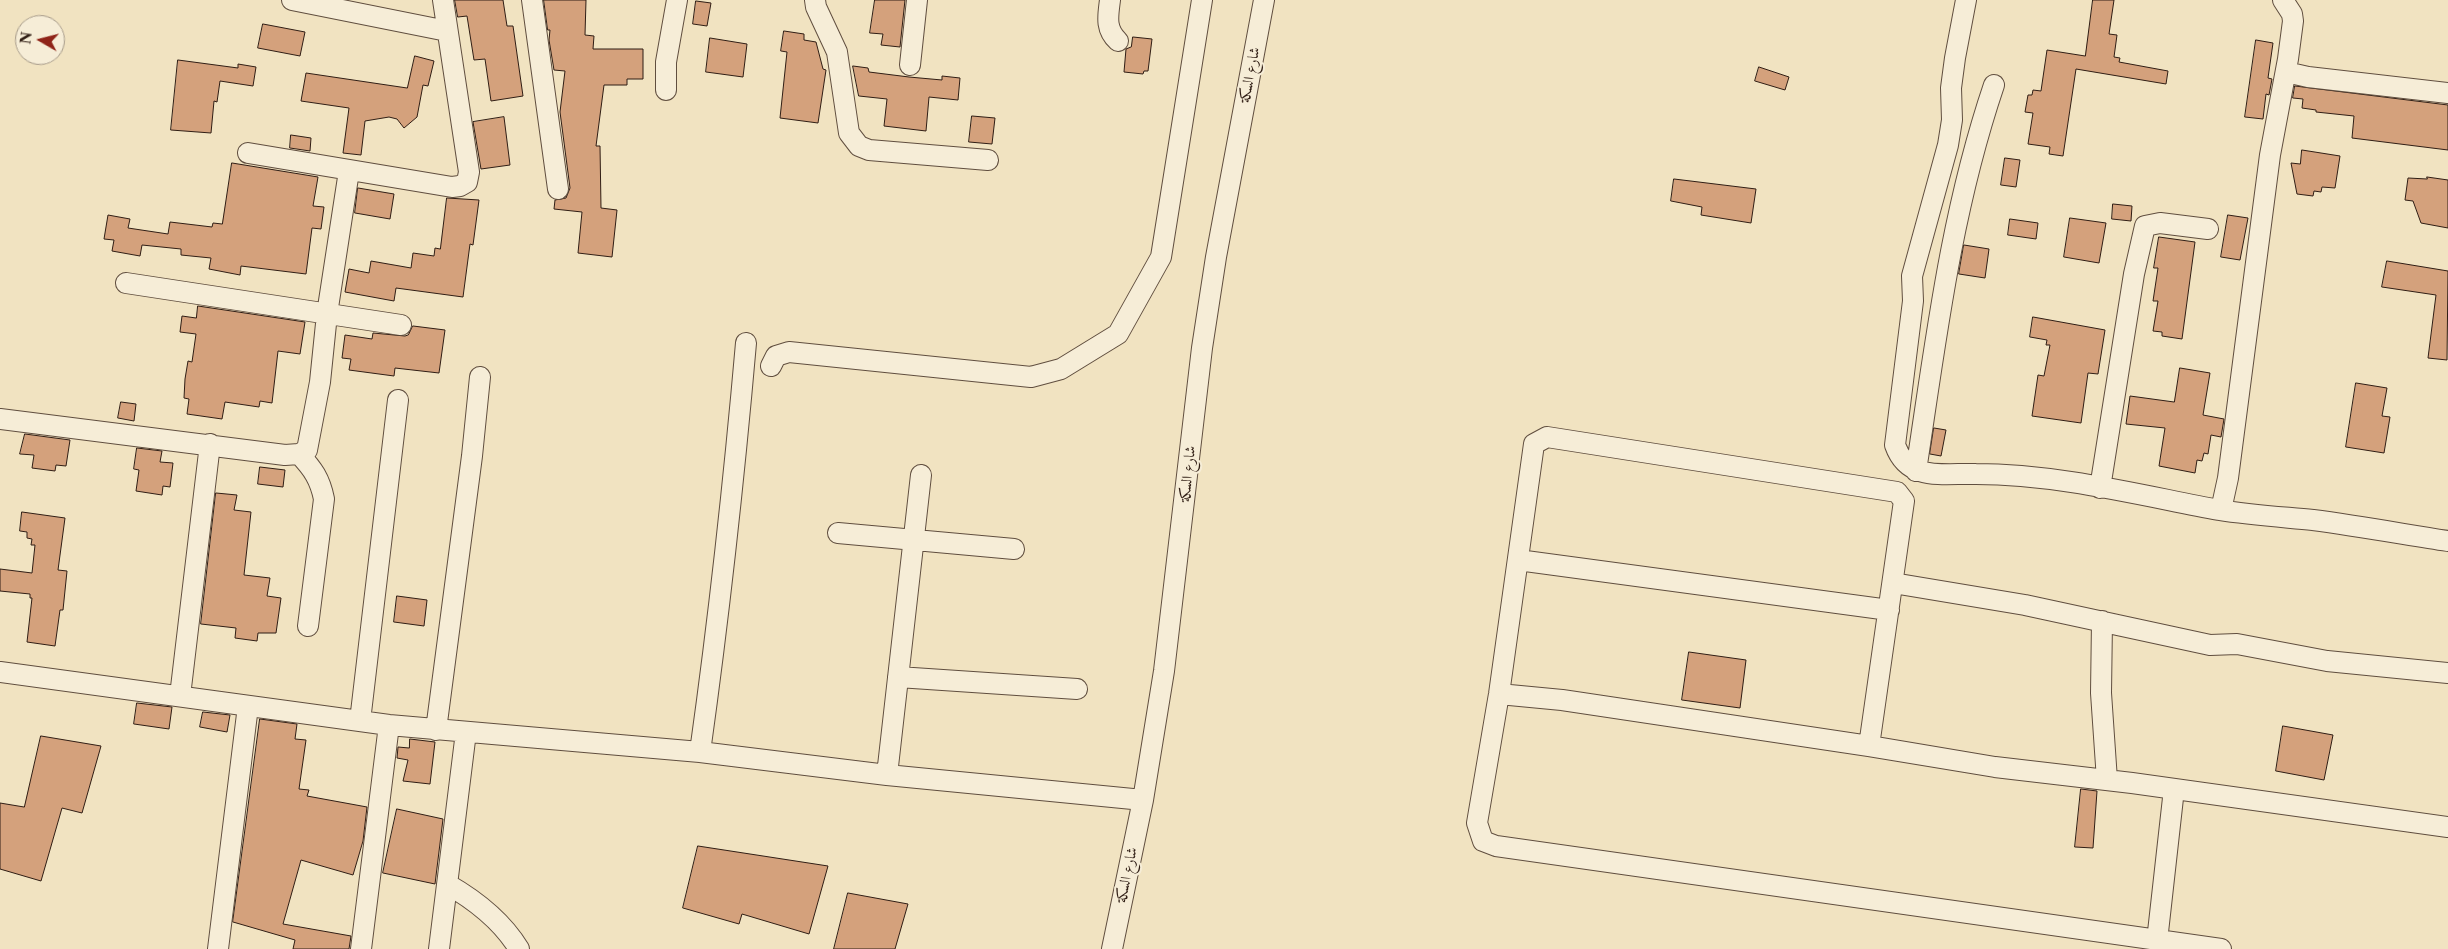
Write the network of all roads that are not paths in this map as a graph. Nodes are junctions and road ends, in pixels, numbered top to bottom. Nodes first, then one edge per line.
1 (292, 0) edge
2 (443, 0) edge
3 (532, 0) edge
4 (677, 0) edge
5 (815, 0) edge
6 (917, 0) edge
7 (1110, 0) edge
8 (1202, 0) edge
9 (1264, 0) edge
10 (1966, 0) edge
11 (2286, 2) edge
12 (447, 31) junction
13 (1118, 41) dead end
14 (910, 65) dead end
15 (2286, 72) junction
16 (1994, 85) dead end
17 (666, 90) dead end
18 (2448, 94) edge
19 (248, 153) dead end
20 (988, 160) dead end
21 (1942, 167) junction
22 (350, 171) junction
23 (1968, 172) junction
24 (558, 189) dead end
25 (2208, 229) dead end
26 (126, 283) dead end
27 (1913, 301) junction
28 (1941, 307) junction
29 (327, 314) junction
30 (401, 325) dead end
31 (746, 343) dead end
32 (771, 366) dead end
33 (480, 377) dead end
34 (398, 400) dead end
35 (0, 419) edge
36 (210, 444) junction
37 (299, 454) junction
38 (1916, 471) junction
39 (921, 475) dead end
40 (2100, 488) junction
41 (2221, 510) junction
42 (838, 533) dead end
43 (913, 540) junction
44 (2448, 541) edge
45 (1014, 549) dead end
46 (1518, 560) junction
47 (1893, 583) junction
48 (1889, 610) junction
49 (2102, 621) junction
50 (308, 626) dead end
51 (0, 672) edge
52 (2448, 673) edge
53 (898, 677) junction
54 (1078, 689) dead end
55 (1499, 694) junction
56 (180, 696) junction
57 (248, 706) junction
58 (360, 721) junction
59 (389, 725) junction
60 (436, 730) junction
61 (466, 732) junction
62 (1869, 746) junction
63 (700, 752) junction
64 (887, 775) junction
65 (2107, 780) junction
66 (2174, 789) junction
67 (1143, 800) junction
68 (2448, 827) edge
69 (447, 884) junction
70 (2157, 941) junction
71 (218, 949) edge
72 (361, 949) edge
73 (439, 949) edge
74 (519, 949) edge
75 (1112, 949) edge
76 (2221, 949) edge

1 - 12 street
2 - 12 street
3 - 24 street
4 - 17 street
5 - 20 street
6 - 14 street
7 - 13 street
8 - 32 street
9 - 67 street, شارع السكة
10 - 21 street
11 - 15 street
12 - 22 street
15 - 18 street
15 - 41 street
16 - 23 street
19 - 22 street
21 - 23 street
21 - 27 street
22 - 29 street
23 - 28 street
25 - 40 street
26 - 29 street
27 - 28 street
27 - 38 street
28 - 38 street
29 - 30 street
29 - 37 street
31 - 63 street
33 - 60 street
34 - 58 street
35 - 36 street
36 - 37 street
36 - 56 street
37 - 50 street
38 - 40 street
39 - 43 street
40 - 41 street
41 - 44 street
42 - 43 street
43 - 45 street
43 - 53 street
46 - 47 street
46 - 48 street
46 - 55 street
47 - 48 street
47 - 49 street
48 - 62 street
49 - 52 street
49 - 65 street
51 - 56 street
53 - 54 street
53 - 64 street
55 - 62 street
55 - 70 street
56 - 57 street
57 - 58 street
57 - 71 street
58 - 59 street
59 - 60 street
59 - 72 street
60 - 61 street
61 - 63 street
61 - 69 street
62 - 65 street
63 - 64 street
64 - 67 street
65 - 66 street
66 - 68 street
66 - 70 street
67 - 75 street, شارع السكة
69 - 73 street
69 - 74 street
70 - 76 street

